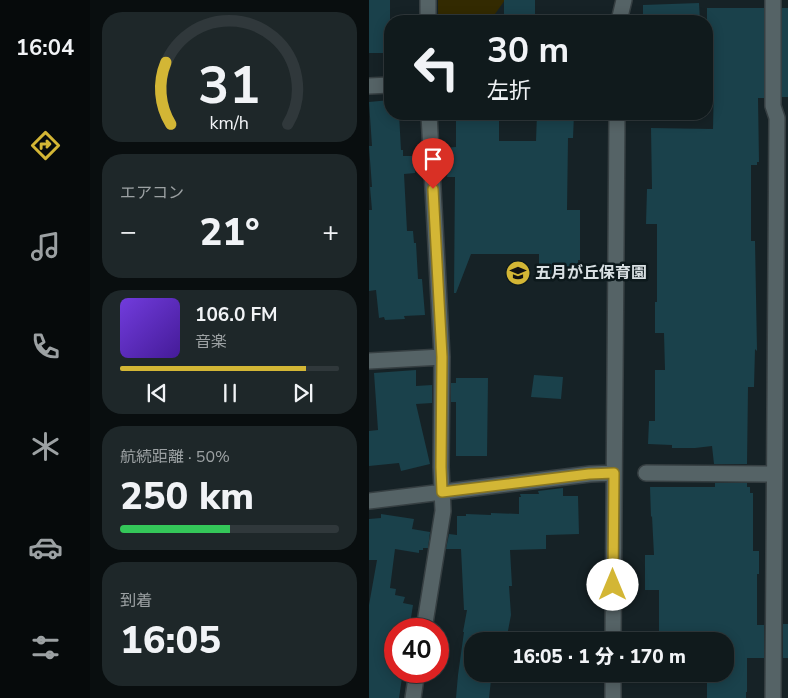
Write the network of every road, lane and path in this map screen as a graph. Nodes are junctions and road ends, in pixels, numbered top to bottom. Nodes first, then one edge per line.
1 (428, 0) edge
2 (623, 0) edge
3 (773, 0) edge
4 (428, 15) edge
5 (620, 15) edge
6 (384, 85) edge
7 (369, 86) edge
8 (783, 119) edge
9 (429, 120) edge
10 (617, 120) edge
11 (442, 357) junction
12 (369, 361) edge
13 (614, 473) junction
14 (646, 473) dead end
15 (774, 474) junction
16 (442, 492) junction
17 (369, 501) edge
18 (426, 618) edge
19 (613, 632) edge
20 (613, 682) edge
21 (415, 683) edge
22 (413, 698) edge
23 (613, 698) edge
24 (773, 698) edge

1 - 4 street
2 - 5 street
3 - 8 street
6 - 7 street
8 - 15 street
9 - 11 street
10 - 13 street
11 - 12 street
11 - 16 street
13 - 16 street
13 - 19 street
14 - 15 street
15 - 24 street
16 - 17 street
16 - 18 street
20 - 23 street
21 - 22 street

